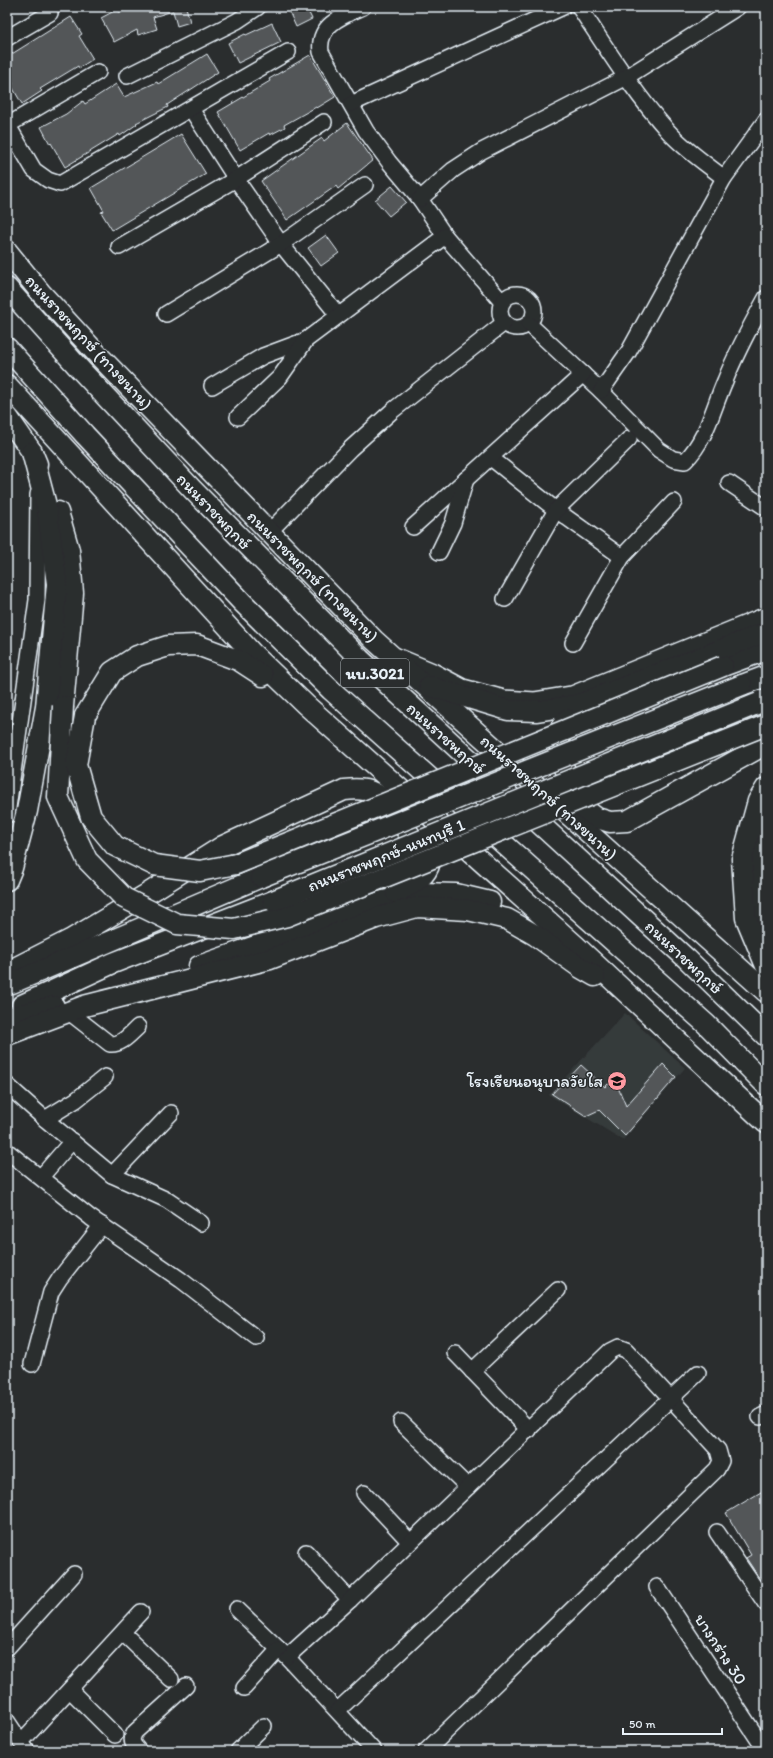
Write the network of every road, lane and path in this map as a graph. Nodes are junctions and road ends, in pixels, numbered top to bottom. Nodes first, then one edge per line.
1 (258, 7) edge
2 (363, 7) edge
3 (563, 7) edge
4 (579, 7) edge
5 (738, 7) edge
6 (50, 13) dead end
7 (7, 38) edge
8 (288, 52) dead end
9 (98, 72) dead end
10 (127, 76) dead end
11 (626, 78) junction
12 (351, 104) junction
13 (191, 109) junction
14 (766, 120) edge
15 (324, 122) dead end
16 (7, 124) edge
17 (724, 178) junction
18 (236, 179) junction
19 (365, 184) dead end
20 (420, 199) junction
21 (445, 236) junction
22 (281, 244) junction
23 (119, 247) dead end
24 (7, 250) edge
25 (7, 288) edge
26 (766, 298) edge
27 (502, 302) junction
28 (166, 314) dead end
29 (338, 315) junction
30 (504, 323) junction
31 (529, 324) junction
32 (306, 340) junction
33 (7, 348) edge
34 (99, 356) junction
35 (583, 374) junction
36 (7, 385) edge
37 (212, 386) dead end
38 (601, 391) junction
39 (7, 416) edge
40 (238, 417) dead end
41 (629, 439) dead end
42 (32, 452) junction
43 (491, 458) junction
44 (39, 479) junction
45 (466, 479) junction
46 (729, 483) dead end
47 (193, 490) junction
48 (674, 502) dead end
49 (766, 508) edge
50 (556, 510) junction
51 (413, 527) dead end
52 (269, 532) junction
53 (439, 552) dead end
54 (622, 557) junction
55 (505, 599) dead end
56 (766, 615) edge
57 (766, 632) edge
58 (573, 642) dead end
59 (766, 650) edge
60 (388, 652) junction
61 (766, 676) edge
62 (423, 684) junction
63 (763, 702) edge
64 (579, 704) junction
65 (306, 705) junction
66 (766, 726) edge
67 (766, 744) edge
68 (766, 788) edge
69 (8, 809) edge
70 (766, 824) edge
71 (764, 843) edge
72 (7, 880) edge
73 (383, 901) junction
74 (766, 927) edge
75 (575, 945) junction
76 (766, 966) edge
77 (7, 972) edge
78 (7, 986) edge
79 (766, 992) edge
80 (628, 995) junction
81 (7, 1012) edge
82 (69, 1012) junction
83 (7, 1018) edge
84 (138, 1027) dead end
85 (7, 1035) edge
86 (766, 1036) edge
87 (105, 1076) dead end
88 (7, 1085) edge
89 (766, 1085) edge
90 (171, 1113) dead end
91 (45, 1119) junction
92 (766, 1123) edge
93 (72, 1141) junction
94 (7, 1151) edge
95 (112, 1175) junction
96 (41, 1177) junction
97 (202, 1223) dead end
98 (102, 1225) junction
99 (558, 1290) dead end
100 (256, 1338) dead end
101 (455, 1353) dead end
102 (32, 1364) dead end
103 (472, 1371) junction
104 (698, 1373) dead end
105 (670, 1399) junction
106 (401, 1422) dead end
107 (529, 1430) junction
108 (468, 1488) junction
109 (364, 1493) dead end
110 (717, 1532) dead end
111 (410, 1542) junction
112 (306, 1552) dead end
113 (74, 1574) dead end
114 (657, 1587) dead end
115 (350, 1600) junction
116 (766, 1604) edge
117 (237, 1609) dead end
118 (141, 1612) dead end
119 (123, 1632) junction
120 (7, 1648) edge
121 (283, 1653) junction
122 (171, 1679) dead end
123 (186, 1686) dead end
124 (244, 1688) dead end
125 (70, 1690) junction
126 (338, 1710) junction
127 (7, 1721) edge
128 (264, 1726) dead end
129 (115, 1734) dead end
130 (24, 1746) edge
131 (139, 1751) edge
132 (238, 1751) edge
133 (374, 1751) edge
134 (426, 1751) edge
135 (766, 1751) edge

1 - 10 street
2 - 12 street
3 - 12 street
4 - 11 street
5 - 11 street
6 - 7 street
8 - 13 street
9 - 16 street
11 - 17 street
11 - 20 street
12 - 20 street
13 - 16 street
13 - 18 street
14 - 17 street
15 - 18 street
17 - 38 street
18 - 22 street
18 - 23 street
19 - 22 street
20 - 21 street
21 - 27 street
21 - 29 street
22 - 28 street
22 - 29 street
24 - 34 main road, ถนนราชพฤกษ์ (ทางขนาน) / นบ.3021
25 - 47 main road, ถนนราชพฤกษ์ / นบ.3021
26 - 38 street
27 - 30 street
27 - 31 street
29 - 32 street
30 - 31 street
30 - 52 street
31 - 35 street
32 - 37 street
32 - 40 street
33 - 89 main road, ถนนราชพฤกษ์ / นบ.3021
34 - 47 main road
34 - 52 main road, ถนนราชพฤกษ์ (ทางขนาน) / นบ.3021
35 - 38 street
35 - 43 street
36 - 65 main road
39 - 42 main road
41 - 50 street
42 - 44 main road
42 - 66 main road, bridge
43 - 45 street
43 - 50 street
44 - 69 street
44 - 72 main road
45 - 51 street
45 - 53 street
46 - 49 street
47 - 86 main road, ถนนราชพฤกษ์ / นบ.3021
48 - 54 street
50 - 54 street
50 - 55 street
52 - 60 main road, ถนนราชพฤกษ์ (ทางขนาน) / นบ.3021
54 - 58 street
56 - 60 street
57 - 64 main road
59 - 65 main road, bridge
60 - 62 main road, ถนนราชพฤกษ์ (ทางขนาน) / นบ.3021
61 - 78 main road, ถนนราชพฤกษ์-นนทบุรี 1, bridge
62 - 64 main road
62 - 79 main road, ถนนราชพฤกษ์ (ทางขนาน) / นบ.3021
63 - 81 main road, ถนนราชพฤกษ์-นนทบุรี 1, bridge
64 - 67 main road
65 - 75 main road
68 - 76 main road
70 - 71 street
71 - 74 street
73 - 75 main road
73 - 77 main road
73 - 83 main road
75 - 80 main road
80 - 82 main road
80 - 92 main road
82 - 84 street
82 - 85 main road
87 - 91 street
88 - 91 street
90 - 95 street
91 - 93 street
93 - 95 street
93 - 96 street
94 - 96 street
95 - 97 street
96 - 98 street
98 - 100 street
98 - 102 street
99 - 103 street
101 - 103 street
103 - 107 street
104 - 105 street
105 - 107 street
105 - 126 street
105 - 134 street
106 - 108 street
107 - 108 street
108 - 111 street
109 - 111 street
110 - 116 street
111 - 115 street
112 - 115 street
113 - 120 street
114 - 135 street, บางกร่าง 30
115 - 121 street
117 - 121 street
118 - 119 street
119 - 122 street
119 - 125 street
121 - 124 street
121 - 126 street
123 - 131 street
125 - 129 street
125 - 130 street
126 - 133 street
127 - 130 street
128 - 132 street

